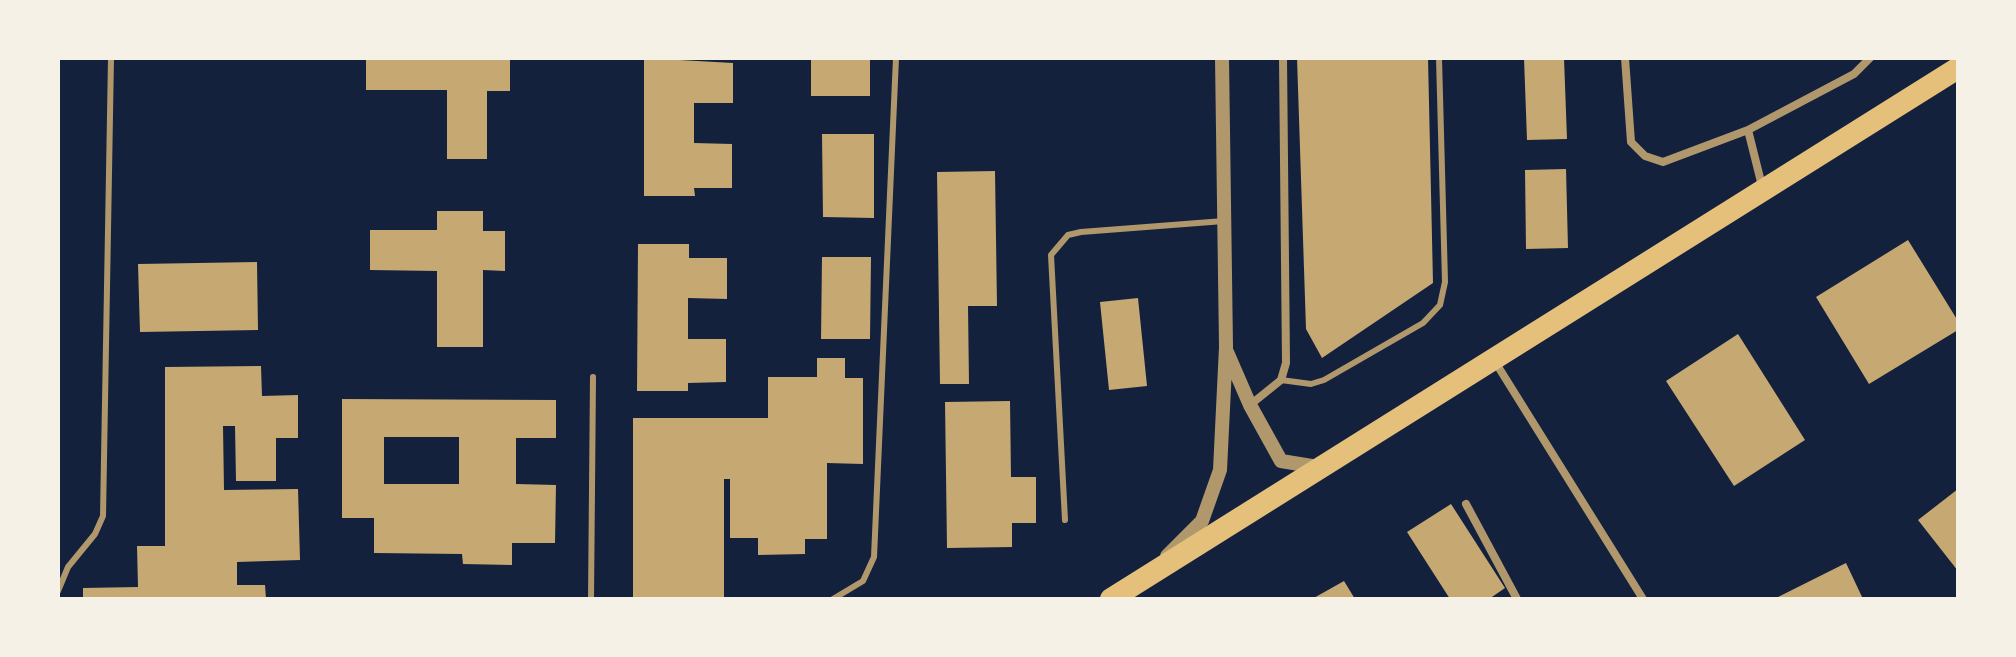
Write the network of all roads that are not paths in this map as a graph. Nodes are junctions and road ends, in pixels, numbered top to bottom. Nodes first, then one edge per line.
1 (111, 58) edge
2 (896, 58) edge
3 (1222, 58) edge
4 (1283, 58) edge
5 (1439, 58) edge
6 (1625, 58) edge
7 (1870, 58) edge
8 (1958, 68) edge
9 (1748, 130) junction
10 (1763, 190) junction
11 (1224, 221) junction
12 (1226, 347) junction
13 (1494, 359) junction
14 (593, 377) dead end
15 (1281, 380) junction
16 (1250, 405) junction
17 (1320, 467) junction
18 (1466, 504) dead end
19 (1065, 520) dead end
20 (1148, 575) junction
21 (58, 591) edge
22 (591, 599) edge
23 (833, 599) edge
24 (1111, 599) edge
25 (1517, 599) edge
26 (1643, 599) edge

1 - 21 lane
2 - 23 lane
3 - 11 street
4 - 15 street
5 - 15 lane
6 - 9 street
7 - 9 street
8 - 10 highway
9 - 10 street
10 - 13 highway
11 - 12 street
11 - 19 lane
12 - 16 street
12 - 20 street
13 - 17 highway
13 - 26 street
14 - 22 lane
15 - 16 street
16 - 17 street
17 - 20 highway
18 - 25 street
20 - 24 highway

